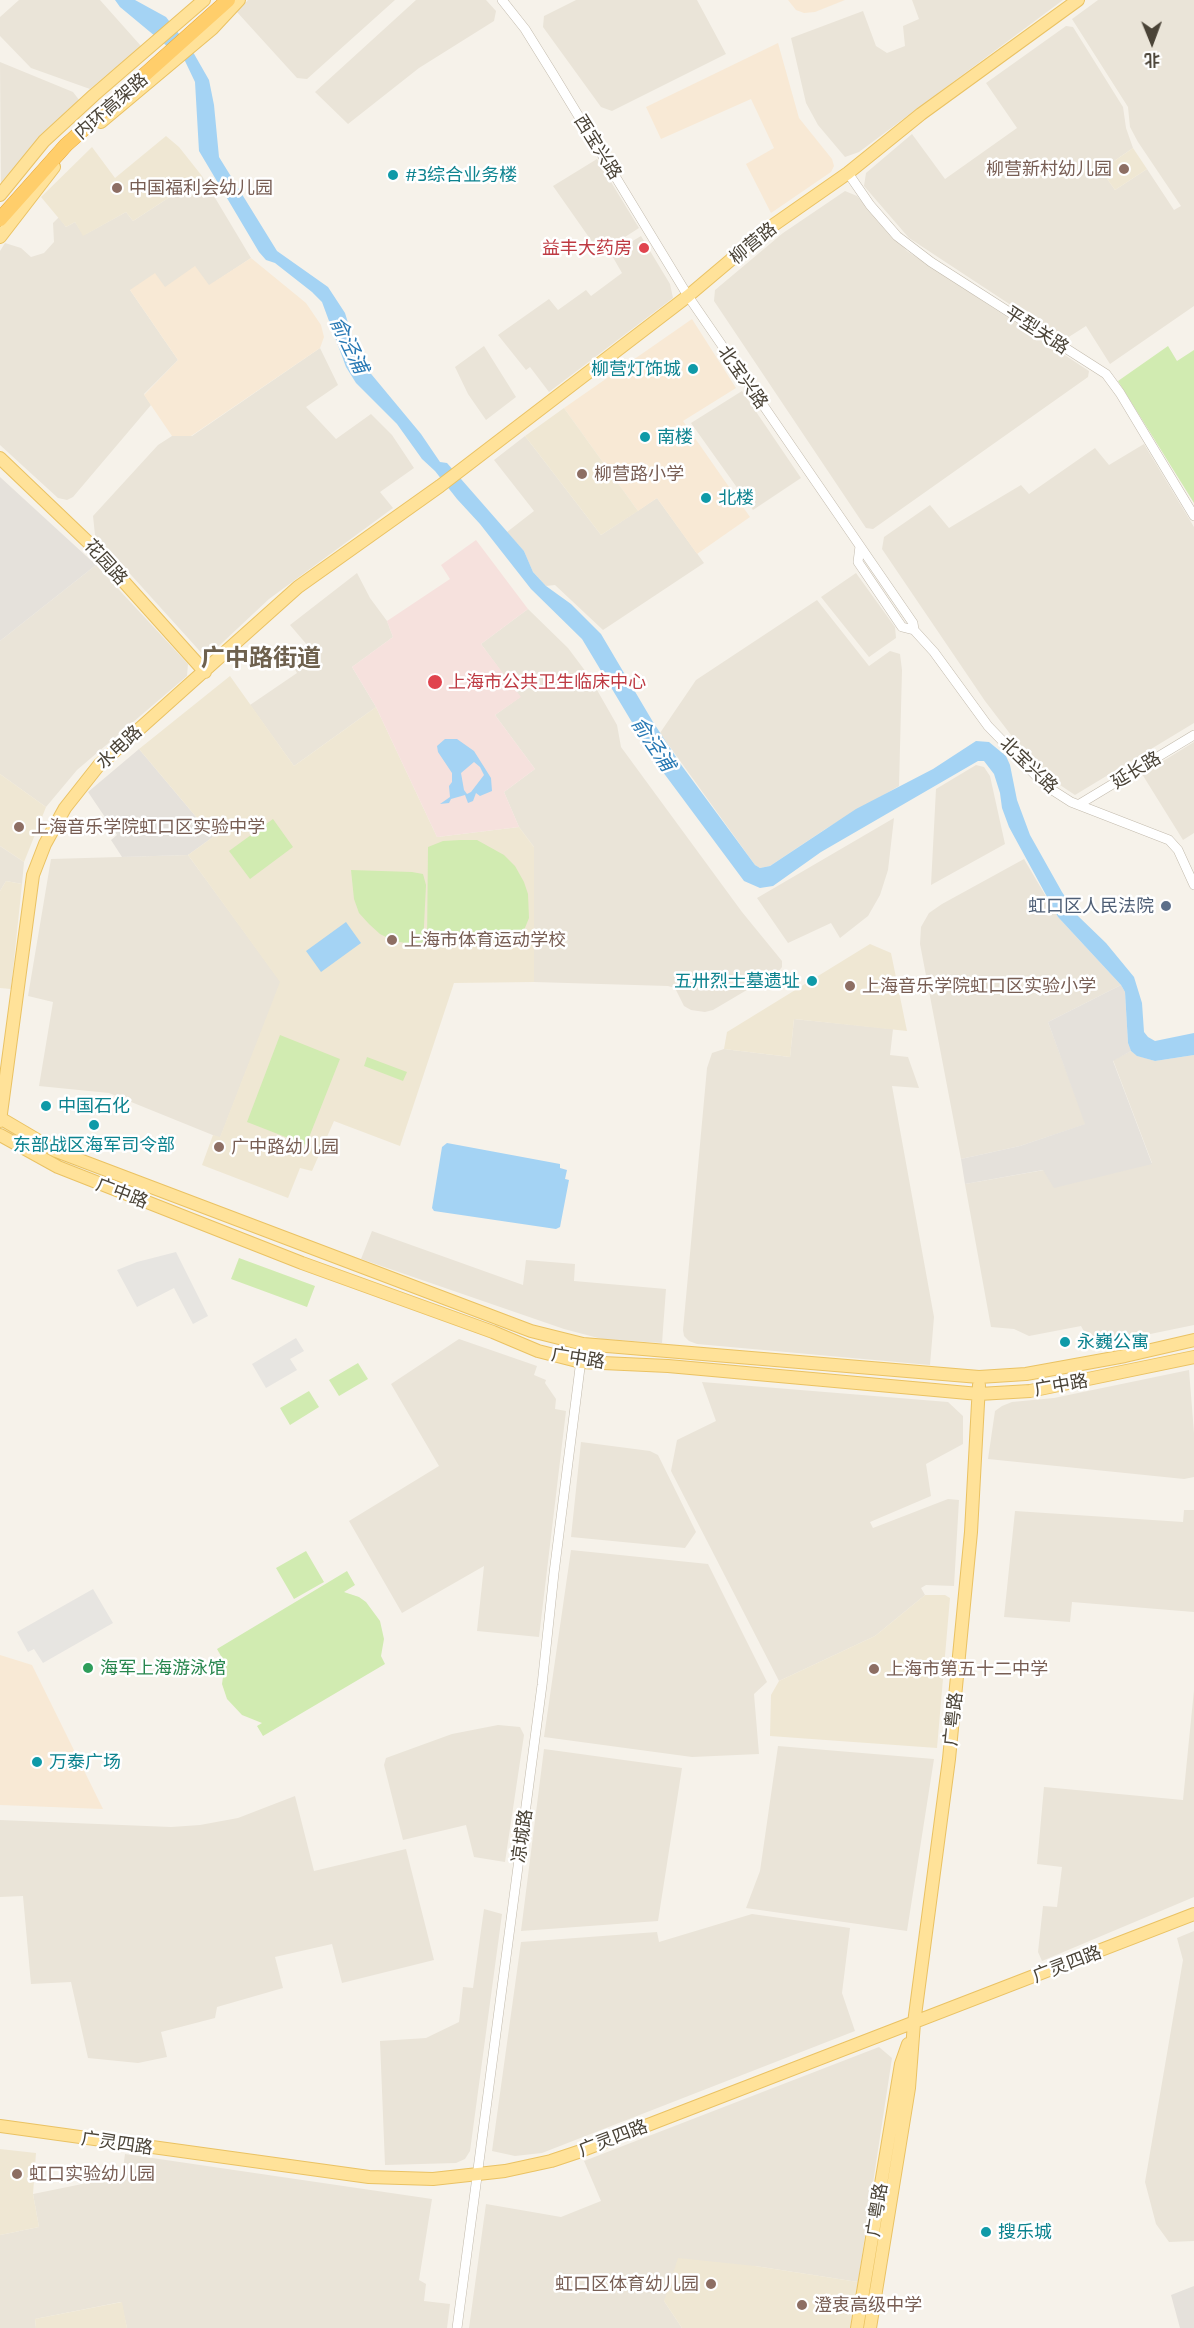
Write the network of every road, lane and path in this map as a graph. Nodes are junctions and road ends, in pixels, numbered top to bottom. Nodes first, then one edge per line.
1 (204, 0) edge
2 (217, 0) edge
3 (228, 0) edge
4 (239, 0) edge
5 (502, 0) edge
6 (1078, 0) edge
7 (848, 173) junction
8 (0, 195) edge
9 (0, 207) edge
10 (0, 219) edge
11 (0, 237) edge
12 (688, 297) junction
13 (0, 458) edge
14 (436, 488) joint
15 (1194, 516) edge
16 (205, 672) junction
17 (1194, 735) edge
18 (1078, 805) junction
19 (1194, 885) edge
20 (4, 1058) edge
21 (0, 1119) edge
22 (0, 1135) edge
23 (1194, 1340) edge
24 (584, 1344) junction
25 (1194, 1358) edge
26 (581, 1362) junction
27 (979, 1377) junction
28 (980, 1394) junction
29 (1194, 1914) edge
30 (915, 2023) junction
31 (0, 2126) edge
32 (477, 2175) junction
33 (457, 2328) edge
34 (856, 2328) edge
35 (870, 2328) edge

1 - 8 main road
2 - 9 highway, 内环高架路
3 - 10 highway, 内环高架路
4 - 11 main road
5 - 12 street, 西宝兴路
6 - 7 main road, 柳营路
7 - 12 main road, 柳营路
7 - 15 street, 平型关路
12 - 14 main road, 柳营路
12 - 18 street, 北宝兴路
13 - 16 main road, 花园路
14 - 16 main road, 水电路
16 - 20 main road, 水电路
17 - 18 street, 延长路
18 - 19 street, 北宝兴路
20 - 21 main road, 水电路
21 - 24 main road, 广中路
22 - 26 main road, 广中路
23 - 27 main road, 广中路
24 - 26 street, 凉城路
24 - 27 main road, 广中路
25 - 28 main road, 广中路
26 - 28 main road, 广中路
26 - 32 street, 凉城路
27 - 28 main road, 广粤路
28 - 30 main road, 广粤路
29 - 30 main road, 广灵四路
30 - 32 main road, 广灵四路
30 - 34 main road, 广粤路
30 - 35 main road, 广粤路
31 - 32 main road, 广灵四路
32 - 33 street, 凉城路

